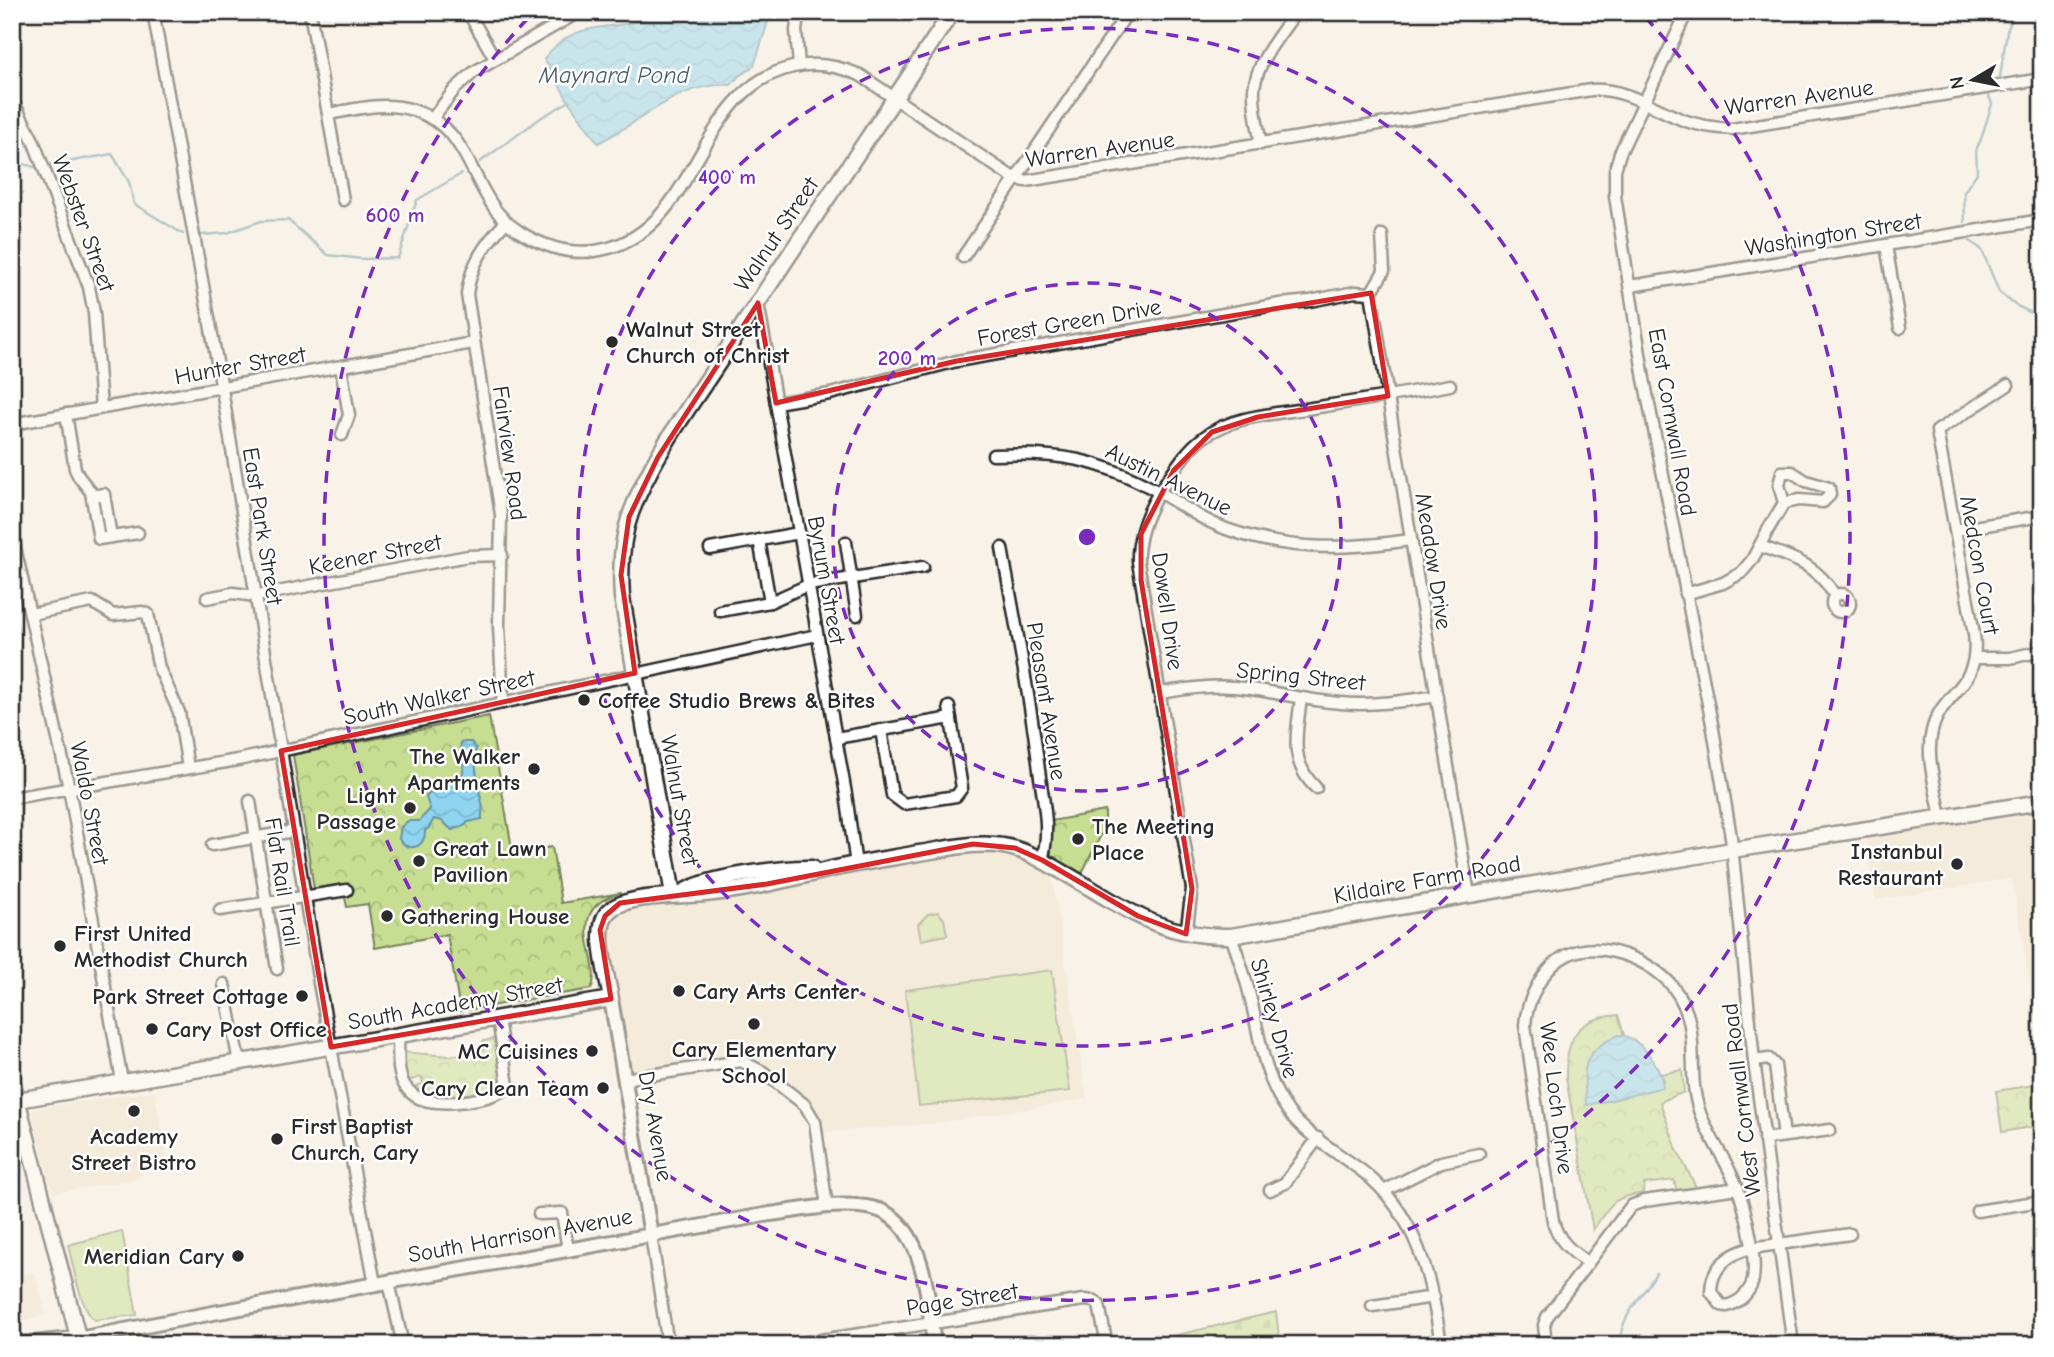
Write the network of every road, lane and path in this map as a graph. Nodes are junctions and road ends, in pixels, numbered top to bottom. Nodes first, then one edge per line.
1 (153, 12) edge
2 (310, 12) edge
3 (468, 12) edge
4 (579, 12) edge
5 (799, 12) edge
6 (952, 12) edge
7 (1128, 12) edge
8 (1296, 12) edge
9 (1687, 12) edge
10 (495, 59) junction
11 (799, 66) junction
12 (2042, 79) edge
13 (895, 97) junction
14 (12, 99) edge
15 (1643, 102) junction
16 (329, 114) junction
17 (432, 118) junction
18 (1261, 144) junction
19 (1015, 179) junction
20 (343, 200) dead end
21 (2042, 220) edge
22 (506, 222) junction
23 (1382, 235) dead end
24 (1886, 245) junction
25 (963, 257) dead end
26 (1630, 286) junction
27 (1371, 293) junction
28 (758, 303) junction
29 (1900, 328) dead end
30 (473, 343) junction
31 (341, 367) junction
32 (1450, 385) dead end
33 (2007, 385) dead end
34 (222, 389) junction
35 (1388, 396) junction
36 (776, 403) junction
37 (101, 408) junction
38 (66, 414) junction
39 (12, 424) edge
40 (342, 436) dead end
41 (993, 456) dead end
42 (1159, 492) junction
43 (1784, 503) junction
44 (2042, 516) edge
45 (1955, 530) junction
46 (138, 533) dead end
47 (799, 533) junction
48 (12, 534) edge
49 (760, 540) junction
50 (1411, 540) junction
51 (846, 542) dead end
52 (1760, 546) junction
53 (1002, 548) dead end
54 (710, 549) dead end
55 (15, 555) edge
56 (502, 555) junction
57 (923, 567) dead end
58 (851, 578) junction
59 (808, 585) junction
60 (1685, 594) junction
61 (256, 596) junction
62 (1835, 596) dead end
63 (207, 598) dead end
64 (770, 602) junction
65 (720, 611) dead end
66 (31, 614) junction
67 (857, 615) dead end
68 (817, 635) junction
69 (2042, 651) edge
70 (1976, 658) junction
71 (635, 673) junction
72 (1160, 693) junction
73 (1437, 696) junction
74 (1301, 698) junction
75 (503, 704) junction
76 (881, 730) junction
77 (835, 738) junction
78 (281, 751) junction
79 (188, 768) junction
80 (1316, 788) dead end
81 (69, 789) junction
82 (12, 798) edge
83 (250, 801) dead end
84 (2042, 802) edge
85 (1941, 818) junction
86 (294, 831) junction
87 (256, 837) junction
88 (212, 845) dead end
89 (1732, 850) junction
90 (1042, 860) junction
91 (856, 864) junction
92 (347, 890) dead end
93 (675, 895) junction
94 (1469, 895) junction
95 (304, 897) junction
96 (267, 903) junction
97 (220, 910) dead end
98 (605, 916) joint
99 (1186, 934) junction
100 (1231, 936) junction
101 (277, 969) dead end
102 (224, 984) dead end
103 (611, 999) junction
104 (498, 1018) junction
105 (398, 1037) junction
106 (331, 1047) junction
107 (1754, 1060) junction
108 (239, 1062) junction
109 (12, 1079) edge
110 (624, 1079) junction
111 (121, 1081) junction
112 (15, 1101) edge
113 (1830, 1130) dead end
114 (1784, 1136) junction
115 (1318, 1138) junction
116 (1764, 1139) junction
117 (1479, 1154) dead end
118 (1738, 1188) junction
119 (1270, 1190) dead end
120 (1384, 1191) junction
121 (2042, 1201) edge
122 (827, 1207) junction
123 (1977, 1211) dead end
124 (539, 1214) dead end
125 (1850, 1234) dead end
126 (651, 1235) junction
127 (1779, 1245) junction
128 (1751, 1248) junction
129 (568, 1250) junction
130 (1588, 1263) junction
131 (389, 1282) junction
132 (375, 1284) junction
133 (1434, 1297) junction
134 (1372, 1306) dead end
135 (931, 1323) junction
136 (79, 1342) edge
137 (19, 1345) edge
138 (403, 1345) edge
139 (668, 1345) edge
140 (788, 1345) edge
141 (934, 1345) edge
142 (1107, 1345) edge
143 (1441, 1345) edge
144 (1546, 1345) edge
145 (1793, 1345) edge

1 - 34 street, East Park Street
2 - 16 street
3 - 10 street
4 - 10 street
5 - 11 street
6 - 13 main road, Walnut Street
7 - 19 street
8 - 18 street
9 - 15 street, East Cornwall Road
10 - 17 street
11 - 13 street, Warren Avenue
11 - 22 street, Warren Avenue
12 - 15 street, Warren Avenue
13 - 19 street, Warren Avenue
13 - 28 main road, Walnut Street
14 - 37 street, Webster Street
15 - 18 street, Warren Avenue
15 - 26 street, East Cornwall Road
16 - 17 street, Warren Avenue
16 - 20 street
17 - 22 street, Warren Avenue
18 - 19 street, Warren Avenue
19 - 25 street
21 - 24 street, Washington Street
22 - 30 street, Fairview Road
23 - 27 street
24 - 26 street, Washington Street
24 - 29 street
26 - 60 street, East Cornwall Road
27 - 35 street, Meadow Drive
27 - 36 street, Forest Green Drive
28 - 36 street, Byrum Street
28 - 71 main road, Walnut Street
30 - 31 street, Hunter Street
30 - 56 street, Fairview Road
31 - 34 street, Hunter Street
31 - 40 street
32 - 35 street, Dowell Drive
33 - 45 street, Medcon Court
34 - 37 street, Hunter Street
34 - 61 street, East Park Street
35 - 42 street, Dowell Drive
35 - 50 street, Meadow Drive
36 - 47 street, Byrum Street
37 - 38 street, Hunter Street
38 - 39 street, Hunter Street
38 - 46 street
41 - 42 street, Austin Avenue
42 - 50 street, Austin Avenue
42 - 72 street, Dowell Drive
43 - 43 street
43 - 52 street
44 - 45 street
45 - 70 street, Medcon Court
47 - 49 street
47 - 59 street, Byrum Street
48 - 55 street, Waldo Street
49 - 54 street
49 - 64 street
50 - 73 street, Meadow Drive
51 - 58 street
52 - 60 street
52 - 62 street
53 - 90 street, Pleasant Avenue
55 - 66 street, Waldo Street
56 - 61 street, Keener Street
56 - 75 street, Fairview Road
57 - 58 street
58 - 59 street
58 - 67 street
59 - 64 street
59 - 68 street, Byrum Street
60 - 89 street, East Cornwall Road
61 - 63 street, Keener Street
61 - 78 street, East Park Street
64 - 65 street
66 - 79 street
66 - 81 street, Waldo Street
68 - 71 street, South Walker Street
68 - 77 street, Byrum Street
69 - 70 street
70 - 85 street, Medcon Court
71 - 75 street, South Walker Street
71 - 93 main road, Walnut Street
72 - 74 street, Spring Street
72 - 99 street, Dowell Drive
73 - 74 street, Spring Street
73 - 94 street, Meadow Drive
74 - 80 street
75 - 78 street, South Walker Street
76 - 76 street
76 - 77 street
77 - 91 street, Byrum Street
78 - 79 street, South Walker Street
78 - 86 street, East Park Street
79 - 81 street, South Walker Street
81 - 82 street, South Walker Street
81 - 111 street, Waldo Street
83 - 87 street, Flat Rail Trail
84 - 85 main road, Kildaire Farm Road
85 - 89 main road, Kildaire Farm Road
86 - 87 street
86 - 95 street, East Park Street
87 - 88 street
87 - 96 street, Flat Rail Trail
89 - 94 main road, Kildaire Farm Road
89 - 107 street, West Cornwall Road
90 - 91 main road, Kildaire Farm Road
90 - 99 main road, Kildaire Farm Road
91 - 93 main road, Kildaire Farm Road
92 - 95 street
93 - 98 main road, Kildaire Farm Road
94 - 100 main road, Kildaire Farm Road
95 - 96 street
95 - 106 street, East Park Street
96 - 97 street
96 - 101 street, Flat Rail Trail
98 - 103 main road, Dry Avenue
99 - 100 main road, Kildaire Farm Road
100 - 115 street, Shirley Drive
102 - 108 street
103 - 104 main road, South Academy Street
103 - 110 street, Dry Avenue
104 - 105 main road, South Academy Street
104 - 105 street
105 - 106 main road, South Academy Street
106 - 108 main road, South Academy Street
106 - 132 street, East Park Street
107 - 114 street
107 - 116 street, West Cornwall Road
108 - 111 main road, South Academy Street
109 - 112 main road
110 - 122 street
110 - 126 street, Dry Avenue
111 - 112 main road, South Academy Street
112 - 136 main road
113 - 114 street
114 - 116 street
115 - 119 street
115 - 120 street, Shirley Drive
116 - 127 street, West Cornwall Road
117 - 120 street
118 - 128 street, Wee Loch Drive
118 - 130 street
118 - 130 street, Wee Loch Drive
120 - 133 street, Shirley Drive
121 - 123 street
122 - 126 street, South Harrison Avenue
122 - 135 street, South Harrison Avenue
124 - 129 street
125 - 127 street
126 - 129 street, South Harrison Avenue
126 - 139 street, Dry Avenue
127 - 128 street
127 - 145 street, West Cornwall Road
128 - 128 street, Wee Loch Drive
129 - 131 street, South Harrison Avenue
130 - 144 street
131 - 132 street, South Harrison Avenue
131 - 138 street
132 - 136 street, South Harrison Avenue
133 - 134 street
133 - 143 street, Shirley Drive
135 - 140 street, Page Street
135 - 141 street, South Harrison Avenue
135 - 142 street, Page Street
136 - 137 main road, South Harrison Avenue

